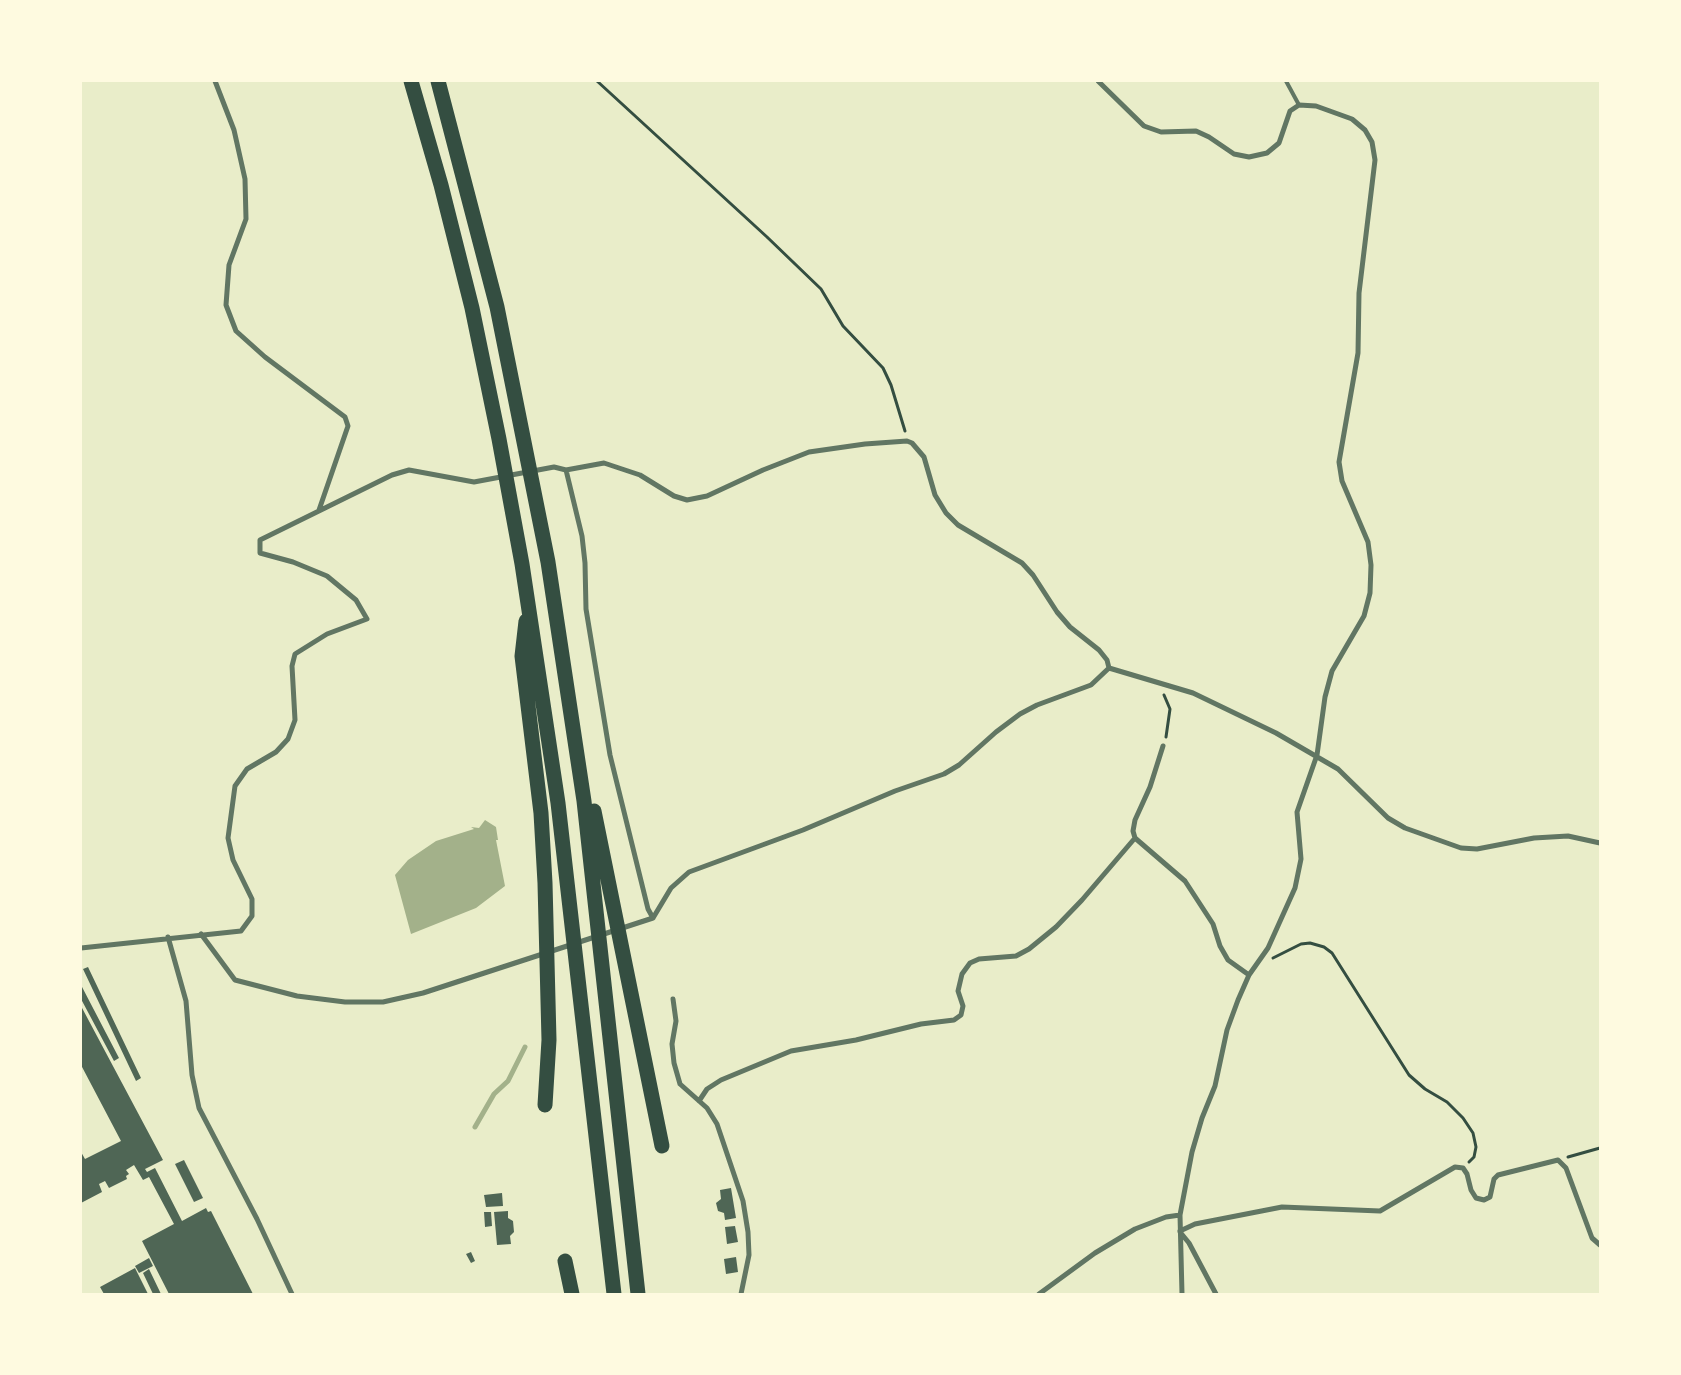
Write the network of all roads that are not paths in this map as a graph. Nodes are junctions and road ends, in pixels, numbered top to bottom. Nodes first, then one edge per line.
1 (215, 81) edge
2 (411, 81) edge
3 (438, 81) edge
4 (1098, 81) edge
5 (1286, 81) edge
6 (1299, 105) junction
7 (566, 470) junction
8 (318, 510) junction
9 (528, 599) junction
10 (1109, 668) junction
11 (567, 682) junction
12 (1163, 746) road end
13 (1317, 755) junction
14 (1135, 838) junction
15 (1600, 843) edge
16 (653, 918) junction
17 (200, 934) junction
18 (168, 937) junction
19 (81, 948) edge
20 (1249, 975) junction
21 (672, 999) dead end
22 (699, 1100) junction
23 (544, 1105) dead end
24 (662, 1146) dead end
25 (1180, 1215) junction
26 (1180, 1231) junction
27 (1600, 1245) edge
28 (565, 1261) dead end
29 (292, 1294) edge
30 (572, 1294) edge
31 (614, 1294) edge
32 (638, 1294) edge
33 (741, 1294) edge
34 (1040, 1294) edge
35 (1182, 1294) edge
36 (1216, 1294) edge

1 - 8 street
2 - 9 highway
3 - 11 highway
4 - 6 street
5 - 6 lane
6 - 13 street
7 - 8 street
7 - 10 street
7 - 16 street
8 - 17 street
9 - 23 highway
9 - 31 highway
10 - 13 street
10 - 16 street
11 - 24 highway
11 - 32 highway
12 - 14 street
13 - 15 street
13 - 20 street
14 - 20 street
14 - 22 street
16 - 17 street
17 - 18 street
18 - 19 street
18 - 29 street
20 - 25 street
21 - 22 street
22 - 33 street
25 - 26 street
25 - 34 street
26 - 27 street
26 - 35 street
26 - 36 street
28 - 30 highway

